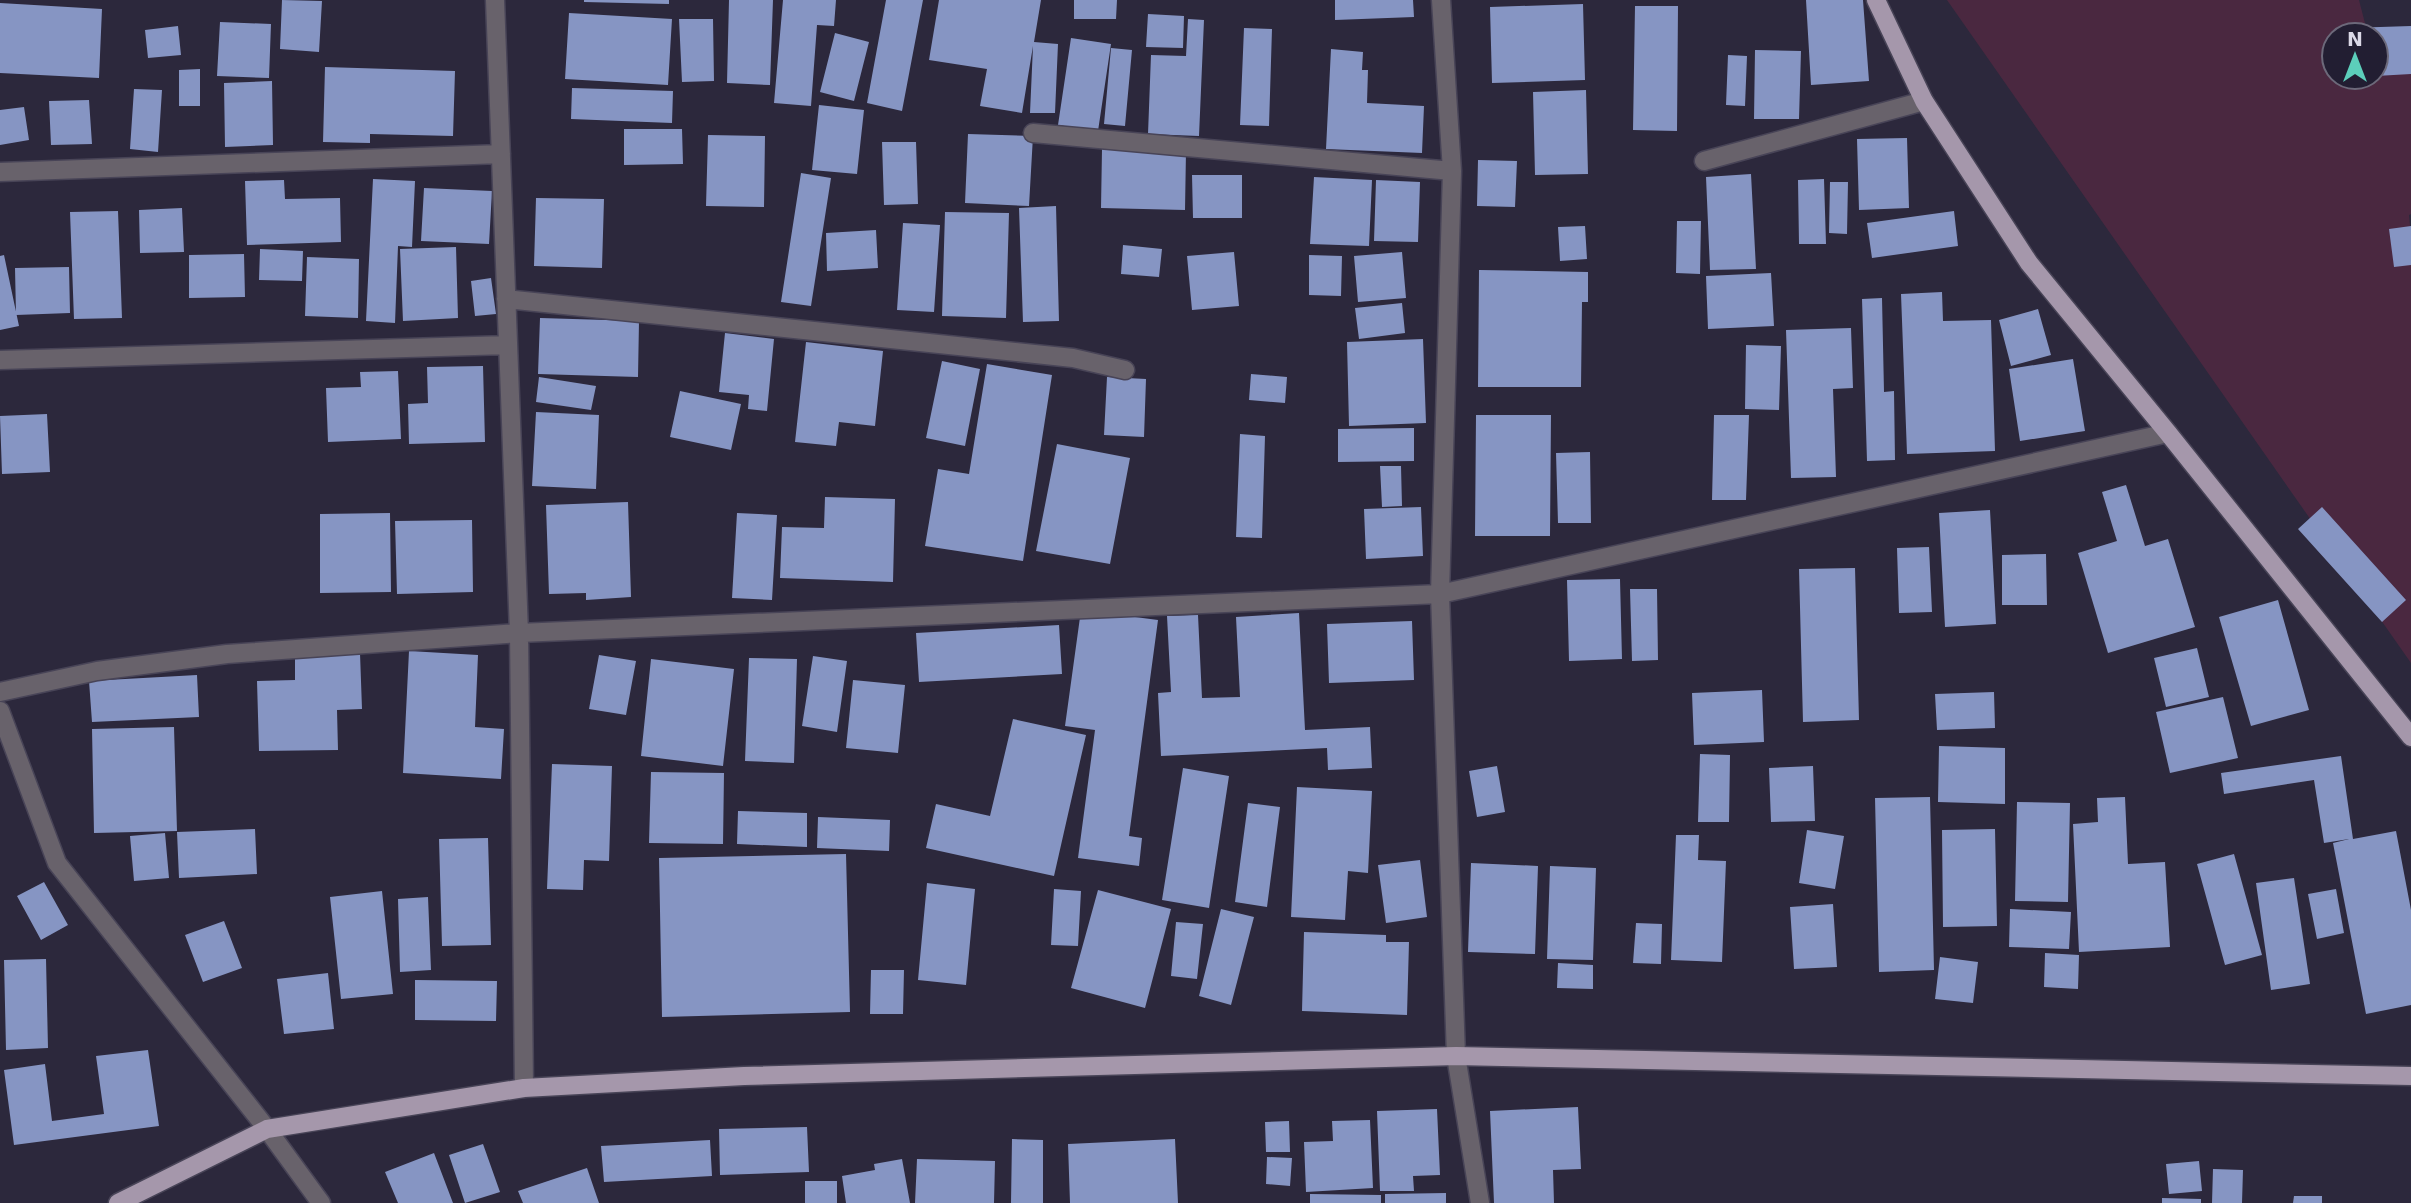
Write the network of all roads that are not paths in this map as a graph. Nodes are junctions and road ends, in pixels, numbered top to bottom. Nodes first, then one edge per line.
1 (495, 0) edge
2 (1441, 0) edge
3 (1876, 0) edge
4 (1924, 100) junction
5 (1033, 133) dead end
6 (501, 154) junction
7 (1704, 161) dead end
8 (1452, 171) junction
9 (0, 172) edge
10 (506, 299) junction
11 (508, 345) junction
12 (0, 360) edge
13 (1125, 370) dead end
14 (2168, 433) junction
15 (1440, 594) junction
16 (519, 633) junction
17 (0, 692) edge
18 (0, 711) edge
19 (2411, 737) edge
20 (1456, 1056) junction
21 (2411, 1076) edge
22 (524, 1088) junction
23 (267, 1129) junction
24 (118, 1203) edge
25 (321, 1203) edge
26 (1480, 1203) edge

1 - 6 street
2 - 8 street
3 - 4 main road
4 - 7 street
4 - 14 main road
5 - 8 street
6 - 9 street
6 - 10 street
8 - 15 street
10 - 11 street
10 - 13 street
11 - 12 street
11 - 16 street
14 - 15 street
14 - 19 main road
15 - 16 street
15 - 20 street
16 - 17 street
16 - 22 street
18 - 23 street
20 - 21 main road
20 - 22 main road
20 - 26 street
22 - 23 main road
23 - 24 main road
23 - 25 street

